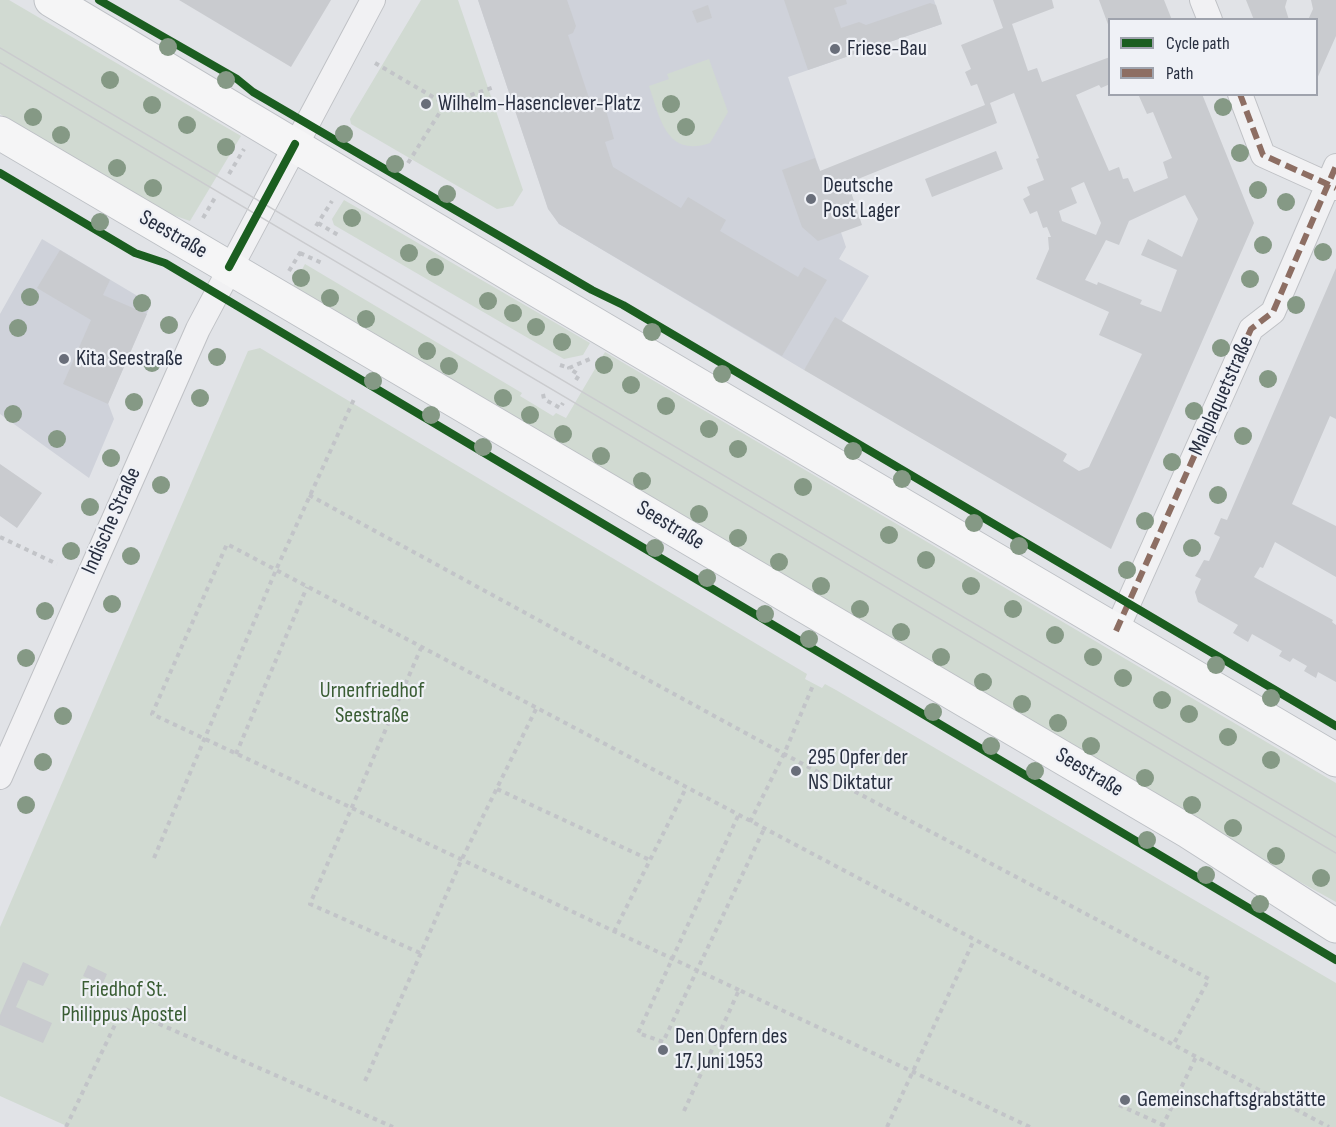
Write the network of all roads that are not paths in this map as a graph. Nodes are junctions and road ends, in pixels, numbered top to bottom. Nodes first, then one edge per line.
1 (51, 0) edge
2 (373, 0) edge
3 (1202, 0) edge
4 (1208, 18) edge
5 (1241, 96) edge
6 (0, 133) edge
7 (295, 144) junction
8 (1333, 179) edge
9 (229, 267) junction
10 (1116, 632) junction
11 (1336, 760) edge
12 (0, 777) edge
13 (1336, 926) edge

1 - 7 main road
2 - 7 street, Indische Straße
3 - 4 street
5 - 8 street
6 - 9 main road, Seestraße
7 - 9 street, Indische Straße
7 - 10 main road
8 - 10 street, Malplaquetstraße
9 - 12 street, Indische Straße
9 - 13 main road, Seestraße
10 - 11 main road

